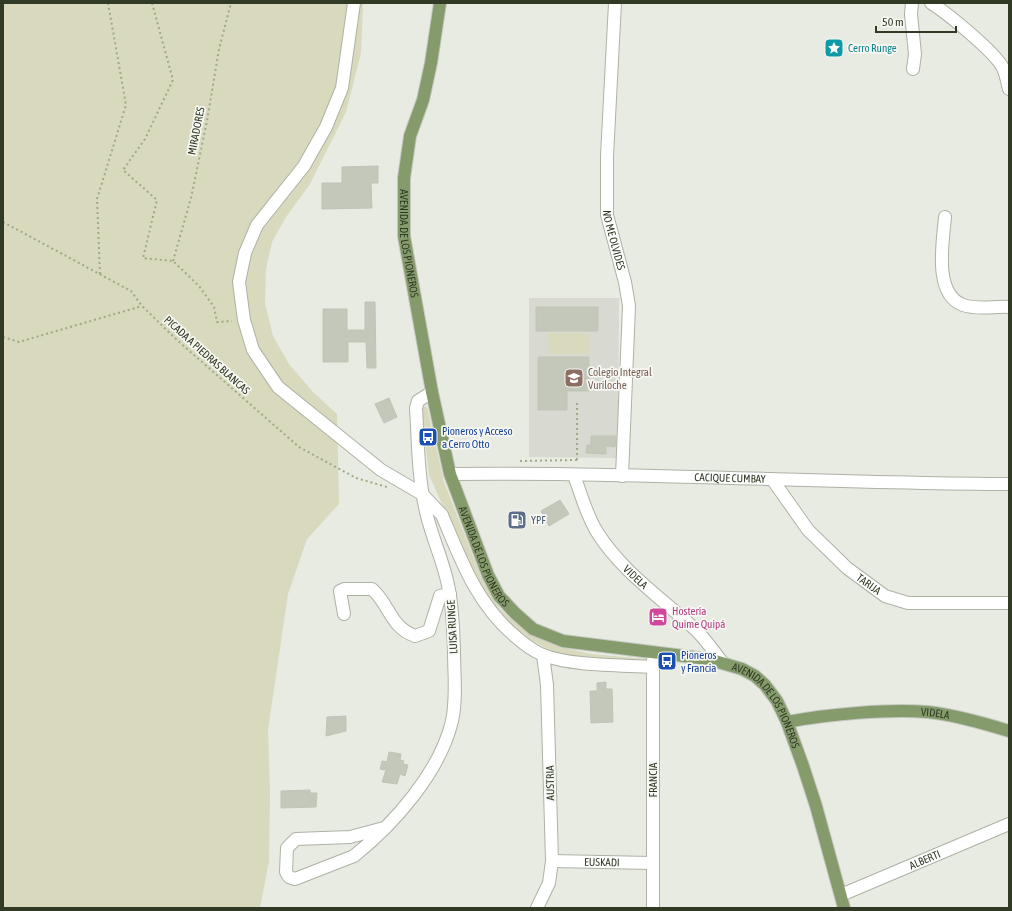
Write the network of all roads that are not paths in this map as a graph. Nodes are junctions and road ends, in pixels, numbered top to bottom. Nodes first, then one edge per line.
1 (354, 3) edge
2 (440, 3) edge
3 (615, 3) edge
4 (912, 3) edge
5 (931, 3) edge
6 (914, 69) dead end
7 (1009, 89) edge
8 (946, 217) dead end
9 (1009, 307) edge
10 (432, 392) junction
11 (450, 474) junction
12 (574, 475) junction
13 (622, 476) junction
14 (772, 478) junction
15 (1009, 484) edge
16 (422, 494) junction
17 (450, 594) junction
18 (1009, 603) edge
19 (344, 614) dead end
20 (653, 653) junction
21 (544, 655) junction
22 (722, 662) junction
23 (653, 667) junction
24 (787, 722) junction
25 (1009, 731) edge
26 (1009, 824) edge
27 (384, 828) junction
28 (552, 861) junction
29 (652, 863) junction
30 (841, 895) junction
31 (536, 908) edge
32 (653, 908) edge
33 (844, 908) edge

1 - 16 street
2 - 10 main road, AVENIDA DE LOS PIONEROS
3 - 13 street, NO ME OLVIDES
4 - 6 street
5 - 7 street
8 - 9 street
10 - 11 main road, AVENIDA DE LOS PIONEROS
10 - 16 street, LUISA RUNGE
11 - 12 street, CACIQUE CUMBAY
11 - 20 main road, AVENIDA DE LOS PIONEROS
12 - 13 street, CACIQUE CUMBAY
12 - 22 street, VIDELA
13 - 14 street, CACIQUE CUMBAY
14 - 15 street, CACIQUE CUMBAY
14 - 18 street, TARIJA
16 - 17 street, LUISA RUNGE
16 - 21 street
17 - 19 street
17 - 27 street, LUISA RUNGE
20 - 22 main road, AVENIDA DE LOS PIONEROS
20 - 23 street, FRANCIA
21 - 23 street
21 - 28 street, AUSTRIA
22 - 24 main road, AVENIDA DE LOS PIONEROS
23 - 29 street, FRANCIA
24 - 25 main road, VIDELA
24 - 30 main road, AVENIDA DE LOS PIONEROS
26 - 30 street, ALBERTI
27 - 27 street, LUISA RUNGE
28 - 29 street, EUSKADI
28 - 31 street, AUSTRIA
29 - 32 street, FRANCIA
30 - 33 main road, AVENIDA DE LOS PIONEROS

